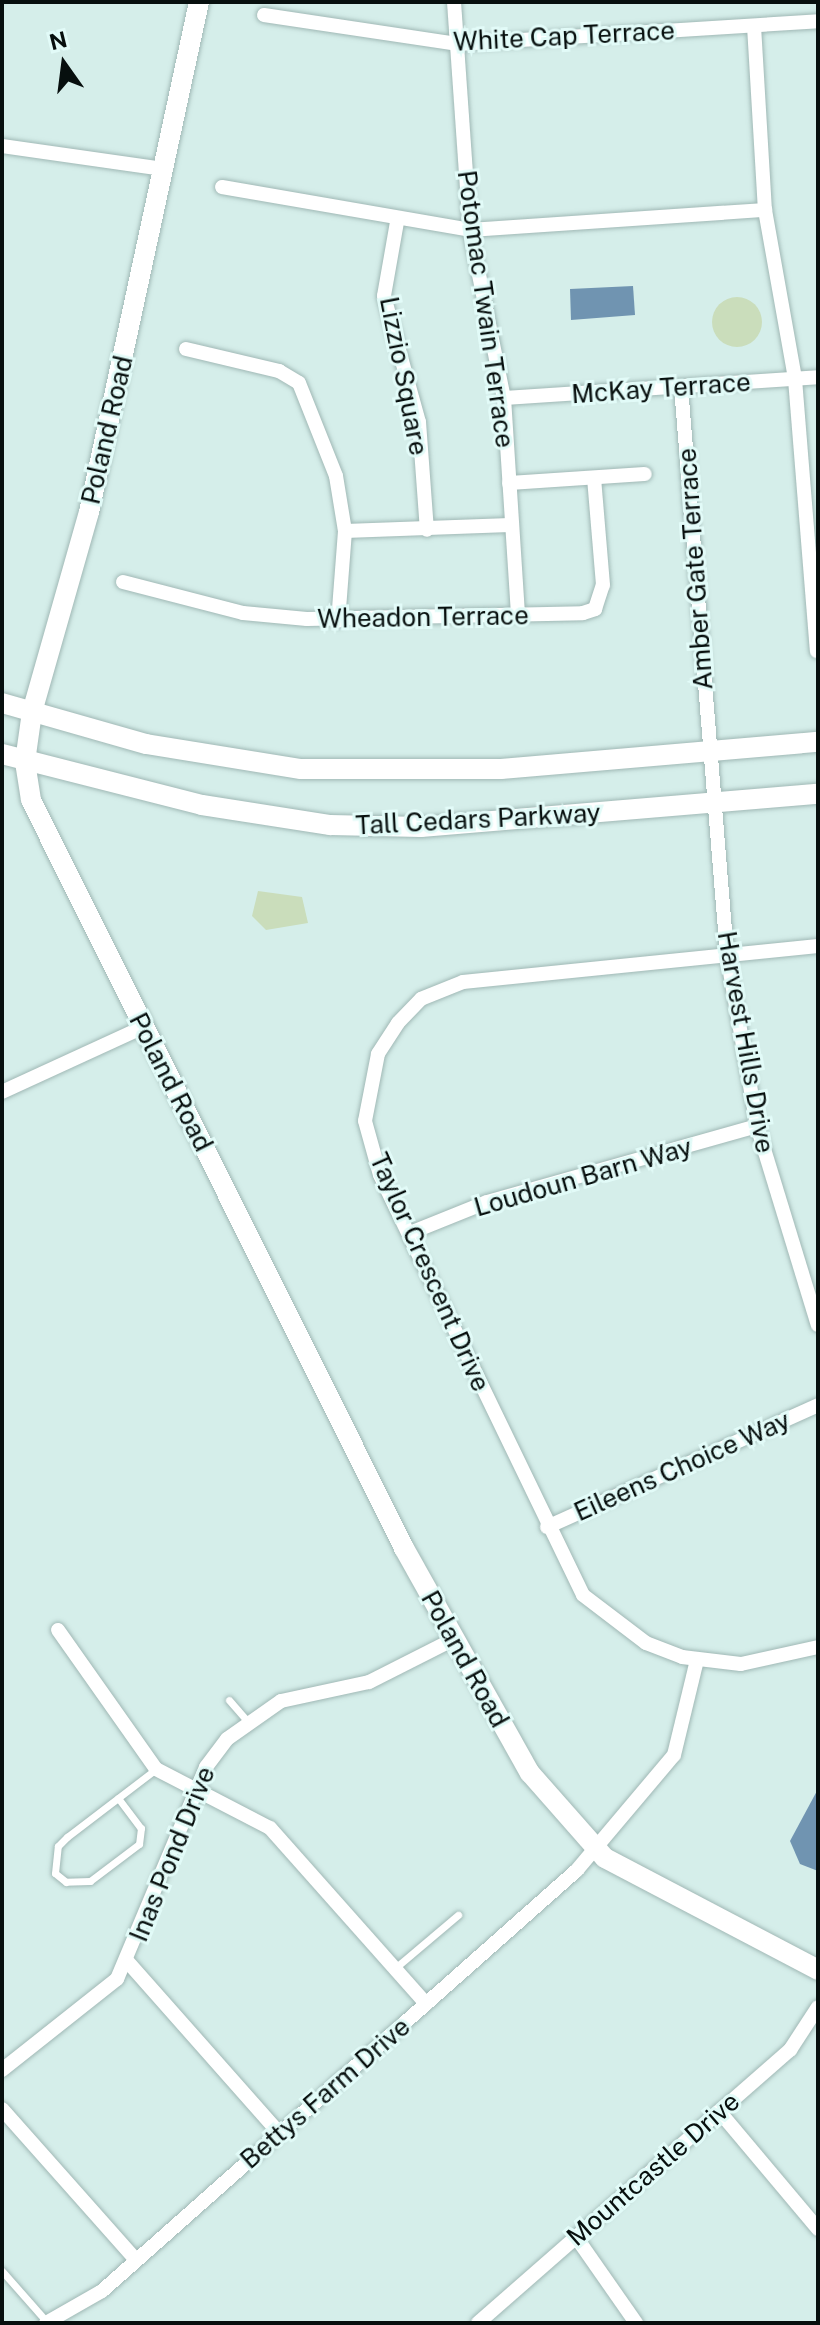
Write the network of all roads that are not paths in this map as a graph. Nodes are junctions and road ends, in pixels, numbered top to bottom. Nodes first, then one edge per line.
1 (199, 2) edge
2 (454, 2) edge
3 (264, 15) dead end
4 (818, 21) edge
5 (754, 26) junction
6 (457, 44) junction
7 (2, 146) edge
8 (163, 169) junction
9 (222, 187) dead end
10 (765, 210) junction
11 (397, 222) junction
12 (470, 230) junction
13 (186, 349) dead end
14 (818, 377) edge
15 (795, 379) junction
16 (681, 387) junction
17 (504, 398) junction
18 (645, 474) dead end
19 (594, 478) junction
20 (509, 483) junction
21 (811, 496) edge
22 (510, 525) junction
23 (427, 530) junction
24 (345, 531) junction
25 (123, 582) dead end
26 (815, 588) edge
27 (518, 616) junction
28 (338, 621) junction
29 (817, 651) edge
30 (2, 703) edge
31 (32, 712) junction
32 (818, 742) edge
33 (709, 752) junction
34 (2, 754) edge
35 (25, 762) junction
36 (818, 794) edge
37 (713, 803) junction
38 (818, 946) edge
39 (727, 955) junction
40 (143, 1027) junction
41 (2, 1092) edge
42 (757, 1126) junction
43 (410, 1233) junction
44 (818, 1325) edge
45 (818, 1405) edge
46 (547, 1527) junction
47 (58, 1630) dead end
48 (454, 1639) junction
49 (818, 1647) edge
50 (697, 1660) junction
51 (229, 1700) dead end
52 (247, 1721) junction
53 (156, 1769) junction
54 (197, 1788) junction
55 (118, 1798) junction
56 (596, 1850) junction
57 (458, 1915) dead end
58 (127, 1961) junction
59 (394, 1969) junction
60 (818, 1970) edge
61 (426, 2004) junction
62 (818, 2007) edge
63 (2, 2070) edge
64 (2, 2109) edge
65 (719, 2111) junction
66 (279, 2133) junction
67 (818, 2229) edge
68 (576, 2237) junction
69 (136, 2260) junction
70 (2, 2271) edge
71 (46, 2323) edge
72 (478, 2323) edge
73 (636, 2323) edge

1 - 8 street, Poland Road
2 - 6 street, Potomac Twain Terrace
3 - 6 street, White Cap Terrace
4 - 5 street, White Cap Terrace
5 - 6 street, White Cap Terrace
5 - 10 street
6 - 12 street, Potomac Twain Terrace
7 - 8 street
8 - 31 street, Poland Road
9 - 11 street
10 - 12 street
10 - 15 street
11 - 12 street
11 - 23 street, Lizzio Square
12 - 17 street, Potomac Twain Terrace
13 - 24 street
14 - 15 street, McKay Terrace
15 - 16 street, McKay Terrace
15 - 21 street
16 - 17 street, McKay Terrace
16 - 33 street, Amber Gate Terrace
17 - 20 street, Potomac Twain Terrace
18 - 19 street
19 - 20 street
19 - 27 street, Wheadon Terrace
20 - 22 street, Potomac Twain Terrace
21 - 26 street
22 - 23 street
22 - 27 street, Potomac Twain Terrace
23 - 24 street
24 - 28 street
25 - 28 street, Wheadon Terrace
26 - 29 street
27 - 28 street, Wheadon Terrace
30 - 31 street, Tall Cedars Parkway
31 - 33 street, Tall Cedars Parkway
31 - 35 street, Poland Road
32 - 33 street, Tall Cedars Parkway
33 - 37 street, Harvest Hills Drive
34 - 35 street, Tall Cedars Parkway
35 - 37 street, Tall Cedars Parkway
35 - 40 street, Poland Road
36 - 37 street, Tall Cedars Parkway
37 - 39 street, Harvest Hills Drive
38 - 39 street, Taylor Crescent Drive
39 - 42 street, Harvest Hills Drive
39 - 43 street, Taylor Crescent Drive
40 - 41 street
40 - 48 street, Poland Road
42 - 43 street, Loudoun Barn Way
42 - 44 street, Harvest Hills Drive
43 - 46 street, Taylor Crescent Drive
45 - 46 street, Eileens Choice Way
46 - 50 street, Taylor Crescent Drive
47 - 53 street
48 - 52 street, Inas Pond Drive
48 - 56 street, Poland Road
49 - 50 street, Taylor Crescent Drive
50 - 56 street, Bettys Farm Drive
51 - 52 lane
52 - 54 street, Inas Pond Drive
53 - 54 street
53 - 55 lane
54 - 58 street, Inas Pond Drive
54 - 59 street
55 - 55 lane
56 - 60 street, Poland Road
56 - 61 street, Bettys Farm Drive
57 - 59 lane
58 - 63 street, Inas Pond Drive
58 - 66 street
59 - 61 street
61 - 66 street, Bettys Farm Drive
62 - 65 street, Mountcastle Drive
64 - 69 street
65 - 67 street
65 - 68 street, Mountcastle Drive
66 - 69 street, Bettys Farm Drive
68 - 72 street, Mountcastle Drive
68 - 73 street
69 - 71 street, Bettys Farm Drive
70 - 71 lane

